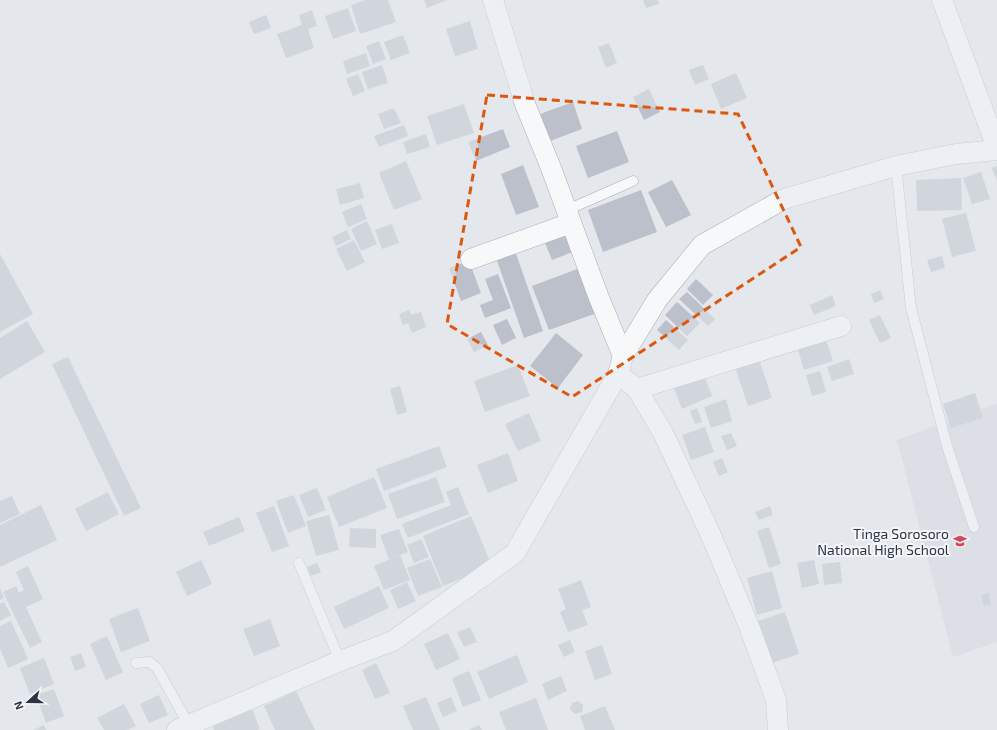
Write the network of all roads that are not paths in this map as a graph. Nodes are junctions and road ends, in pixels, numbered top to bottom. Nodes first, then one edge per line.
1 (493, 0) edge
2 (942, 0) edge
3 (997, 149) edge
4 (896, 166) junction
5 (633, 181) dead end
6 (569, 216) junction
7 (471, 259) dead end
8 (841, 326) dead end
9 (620, 365) junction
10 (637, 389) junction
11 (974, 526) dead end
12 (299, 563) dead end
13 (340, 661) junction
14 (136, 663) dead end
15 (183, 727) edge
16 (778, 730) edge

1 - 6 street
2 - 3 street
3 - 4 street
4 - 9 street
4 - 11 lane
5 - 6 lane
6 - 7 street
6 - 9 street
8 - 10 street
9 - 10 street
9 - 13 street
10 - 16 street
12 - 13 lane
13 - 15 street
14 - 15 lane

